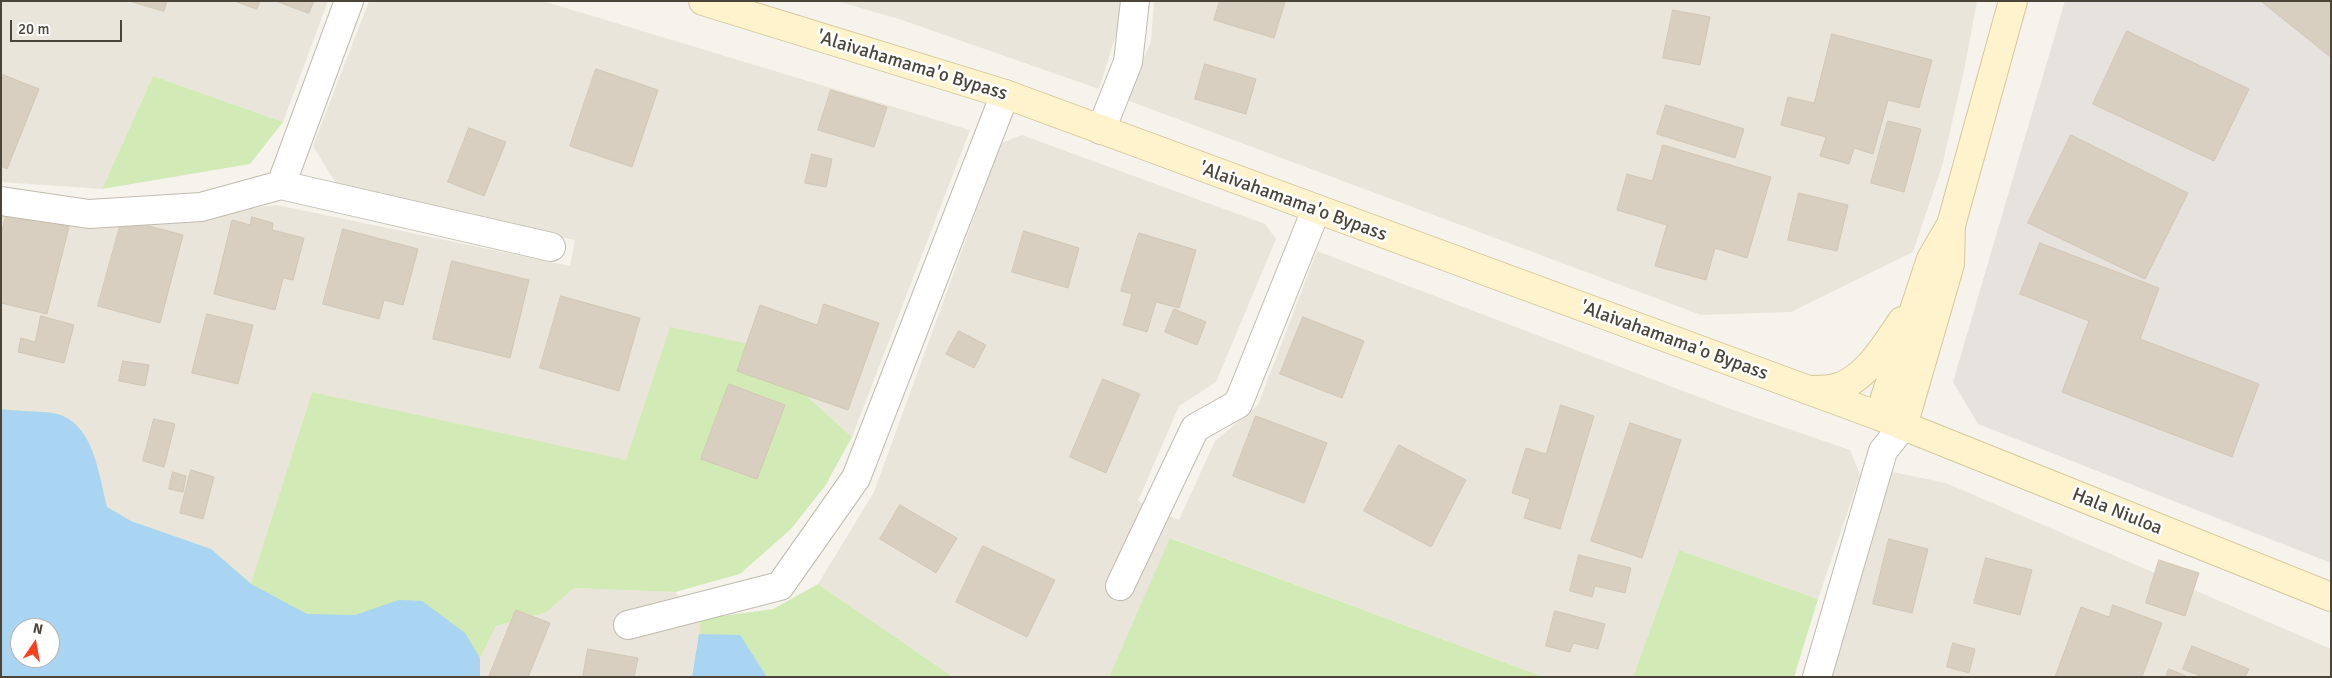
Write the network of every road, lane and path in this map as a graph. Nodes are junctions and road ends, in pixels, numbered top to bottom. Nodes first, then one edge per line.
1 (349, 1) edge
2 (703, 1) edge
3 (1136, 1) edge
4 (2013, 1) edge
5 (1004, 94) junction
6 (1101, 130) junction
7 (281, 185) junction
8 (1, 201) edge
9 (1316, 210) junction
10 (1951, 225) junction
11 (551, 247) dead end
12 (1920, 293) junction
13 (1806, 390) junction
14 (1891, 421) junction
15 (1120, 586) dead end
16 (2331, 597) edge
17 (628, 625) dead end
18 (1817, 677) edge

1 - 7 street
2 - 5 main road, 'Alaivahamama'o Bypass
3 - 6 street
4 - 10 main road
5 - 6 main road, 'Alaivahamama'o Bypass
5 - 17 street
6 - 9 main road, 'Alaivahamama'o Bypass
7 - 8 street
7 - 11 street
9 - 13 main road, 'Alaivahamama'o Bypass
9 - 15 street
10 - 12 main road
10 - 14 main road
12 - 13 main road
12 - 14 main road
13 - 14 main road, 'Alaivahamama'o Bypass
14 - 16 main road, Hala Niuloa
14 - 18 street

